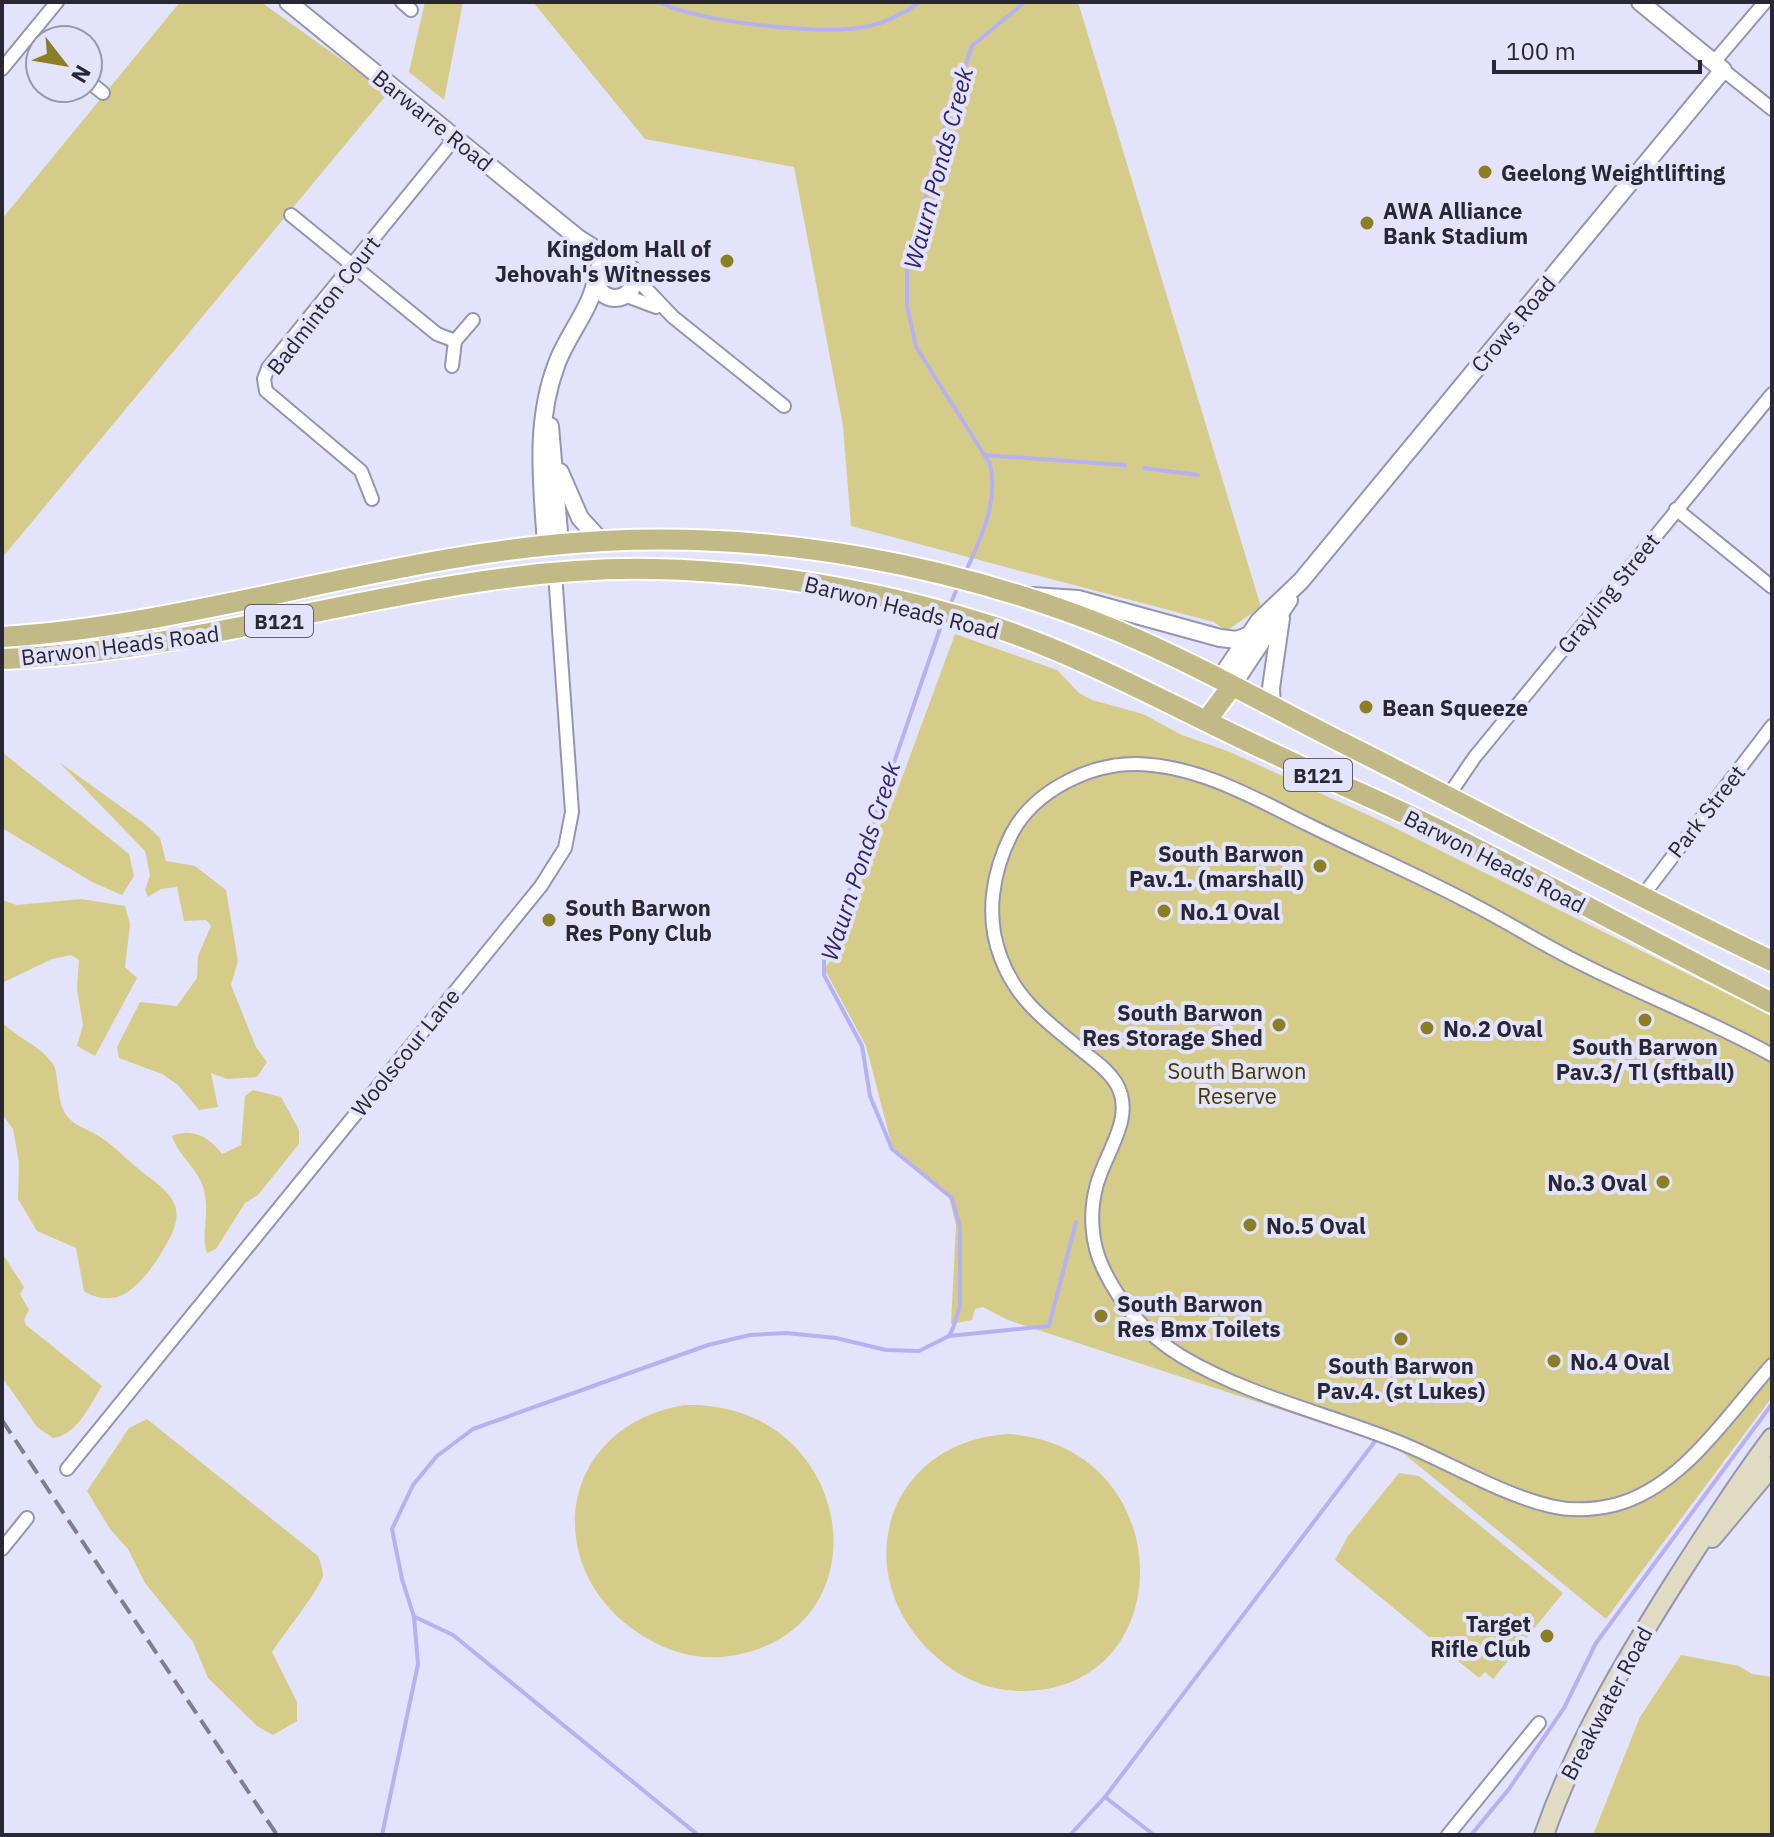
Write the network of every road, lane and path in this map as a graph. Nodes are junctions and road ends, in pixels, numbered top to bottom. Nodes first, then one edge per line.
1 (57, 2) edge
2 (288, 2) edge
3 (1640, 2) edge
4 (1765, 2) edge
5 (44, 24) edge
6 (24, 48) edge
7 (1719, 66) junction
8 (2, 69) edge
9 (1772, 109) edge
10 (455, 138) junction
11 (291, 215) dead end
12 (578, 238) junction
13 (614, 261) junction
14 (353, 265) junction
15 (633, 275) junction
16 (597, 277) junction
17 (619, 297) junction
18 (673, 317) junction
19 (473, 320) dead end
20 (455, 341) junction
21 (565, 345) junction
22 (452, 366) dead end
23 (550, 384) junction
24 (1772, 394) edge
25 (784, 406) dead end
26 (551, 443) junction
27 (372, 499) dead end
28 (1676, 509) junction
29 (601, 541) junction
30 (553, 544) junction
31 (555, 573) junction
32 (1303, 579) junction
33 (1772, 587) edge
34 (1019, 597) junction
35 (1275, 626) junction
36 (1247, 636) junction
37 (2, 637) edge
38 (2, 659) edge
39 (1226, 683) junction
40 (1272, 706) junction
41 (1206, 721) junction
42 (1772, 726) edge
43 (1449, 795) junction
44 (1641, 898) junction
45 (1772, 961) edge
46 (1772, 1003) edge
47 (1772, 1055) edge
48 (1772, 1365) edge
49 (1772, 1438) edge
50 (1772, 1466) edge
51 (67, 1469) dead end
52 (27, 1518) dead end
53 (2, 1549) edge
54 (1679, 1576) junction
55 (1539, 1723) dead end
56 (1448, 1835) edge
57 (1544, 1835) edge

1 - 5 street
2 - 10 street, Barwarre Road
3 - 7 street
4 - 7 street
6 - 8 street
7 - 9 street
7 - 32 street, Crows Road
10 - 12 street, Barwarre Road
10 - 14 street, Badminton Court
11 - 14 street
12 - 13 street, Barwarre Road
12 - 16 street, Barwarre Road
13 - 15 street
13 - 16 street
14 - 20 street
14 - 27 street, Badminton Court
15 - 17 street
15 - 18 street
16 - 17 street
16 - 21 street
17 - 18 street
17 - 21 street
18 - 25 street
19 - 20 street
20 - 22 street
21 - 23 street
23 - 26 street
23 - 30 street
24 - 28 street, Grayling Street
26 - 29 street
26 - 30 street
28 - 33 street
28 - 43 street, Grayling Street
29 - 30 main road, Barwon Heads Road / B121
29 - 34 main road, Barwon Heads Road / B121
30 - 31 main road
30 - 37 main road, Barwon Heads Road / B121
31 - 38 main road, Barwon Heads Road / B121
31 - 41 main road, Barwon Heads Road / B121
31 - 51 street, Woolscour Lane
32 - 35 street, Crows Road
32 - 36 street, Crows Road
34 - 36 street
34 - 39 main road, Barwon Heads Road / B121
35 - 39 street
35 - 40 street
36 - 39 street, Crows Road
39 - 40 main road, Barwon Heads Road / B121
39 - 41 main road
40 - 43 main road, Barwon Heads Road / B121
41 - 46 main road, Barwon Heads Road / B121
42 - 44 street, Park Street
43 - 44 main road, Barwon Heads Road / B121
44 - 45 main road, Barwon Heads Road / B121
47 - 48 street
49 - 54 main road, Breakwater Road
50 - 54 main road, Breakwater Road
52 - 53 street
54 - 57 main road, Breakwater Road
55 - 56 street

